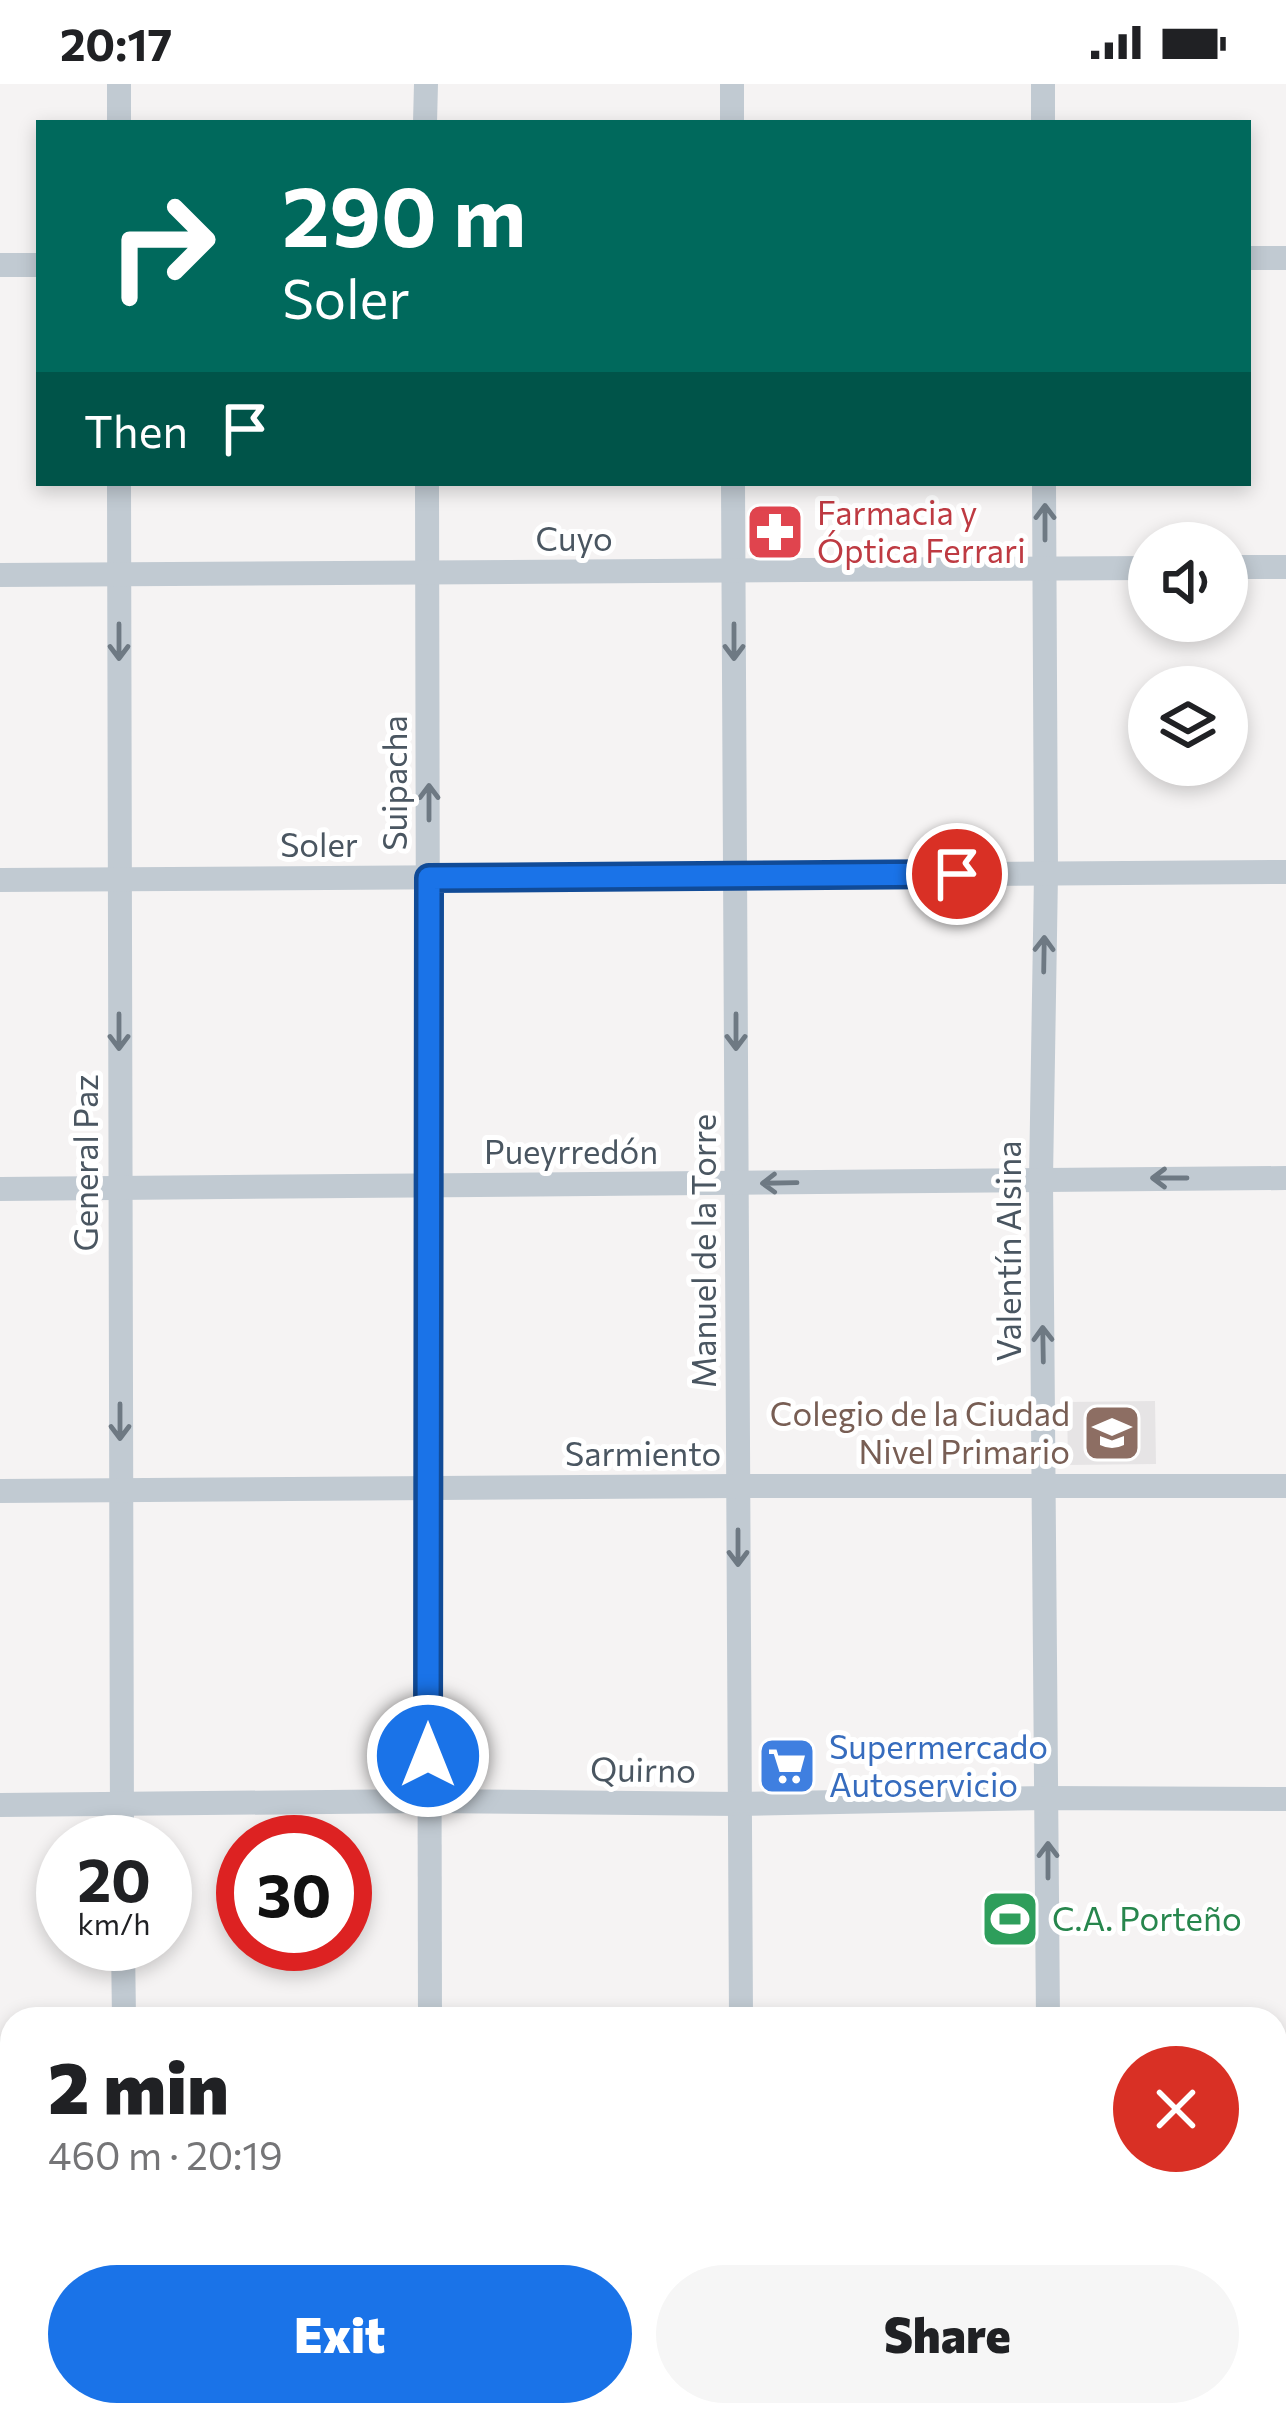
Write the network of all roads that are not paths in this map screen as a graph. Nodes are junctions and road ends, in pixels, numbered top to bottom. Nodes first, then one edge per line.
1 (119, 84) edge
2 (425, 84) edge
3 (732, 84) edge
4 (1043, 84) edge
5 (119, 120) edge
6 (425, 120) edge
7 (732, 120) edge
8 (1043, 120) edge
9 (1251, 258) edge
10 (1286, 258) edge
11 (36, 265) edge
12 (0, 266) edge
13 (119, 486) edge
14 (427, 486) edge
15 (734, 486) edge
16 (1044, 486) edge
17 (1248, 567) edge
18 (1286, 567) edge
19 (1045, 568) junction
20 (1128, 568) edge
21 (734, 571) junction
22 (428, 572) junction
23 (119, 574) junction
24 (0, 575) edge
25 (1286, 872) edge
26 (1046, 874) junction
27 (735, 875) junction
28 (429, 878) junction
29 (118, 879) junction
30 (0, 880) edge
31 (1041, 1178) junction
32 (1286, 1178) edge
33 (736, 1184) junction
34 (430, 1186) junction
35 (119, 1188) junction
36 (0, 1189) edge
37 (738, 1486) junction
38 (1286, 1486) edge
39 (1045, 1487) junction
40 (430, 1488) junction
41 (120, 1490) junction
42 (0, 1491) edge
43 (1047, 1798) junction
44 (1286, 1799) edge
45 (428, 1801) junction
46 (122, 1803) junction
47 (0, 1804) edge
48 (739, 1804) junction
49 (122, 1815) edge
50 (123, 1971) edge
51 (124, 2007) edge
52 (430, 2007) edge
53 (741, 2007) edge
54 (1048, 2007) edge

1 - 5 street
2 - 6 street
3 - 7 street
4 - 8 street
9 - 10 street
11 - 12 street
13 - 23 street, General Paz
14 - 22 street, Suipacha
15 - 21 street, Manuel de la Torre
19 -> 16 street, Valentín Alsina
17 - 18 street
19 - 20 street, Cuyo
19 - 21 street, Cuyo
19 - 26 street, Valentín Alsina
21 - 22 street, Cuyo
21 -> 27 street, Manuel de la Torre
22 - 23 street, Cuyo
28 -> 22 street, Suipacha
23 - 24 street, Cuyo
23 -> 29 street, General Paz
25 - 26 street, Soler
26 - 27 street, Soler
31 -> 26 street, Valentín Alsina
27 - 28 street, Soler
27 -> 33 street, Manuel de la Torre
28 - 29 street, Soler
28 - 34 street, Suipacha
29 - 30 street, Soler
29 -> 35 street, General Paz
32 -> 31 street, Pueyrredón
31 -> 33 street, Pueyrredón
39 -> 31 street, Valentín Alsina
33 - 34 street, Pueyrredón
33 - 37 street, Manuel de la Torre
34 - 35 street, Pueyrredón
34 - 40 street, Suipacha
35 - 36 street, Pueyrredón
35 -> 41 street, General Paz
37 - 39 street, Sarmiento
37 - 40 street, Sarmiento
37 -> 48 street, Manuel de la Torre
38 - 39 street, Sarmiento
39 - 43 street, Valentín Alsina
40 - 41 street, Sarmiento
40 - 45 street, Suipacha
41 - 42 street, Sarmiento
41 - 46 street, General Paz
43 - 44 street, Quirno
43 - 48 street, Quirno
54 -> 43 street, Valentín Alsina
45 - 46 street, Quirno
45 - 48 street, Quirno
45 - 52 street, Suipacha
46 - 47 street, Quirno
46 - 49 street, General Paz
48 - 53 street, Manuel de la Torre
50 - 51 street

